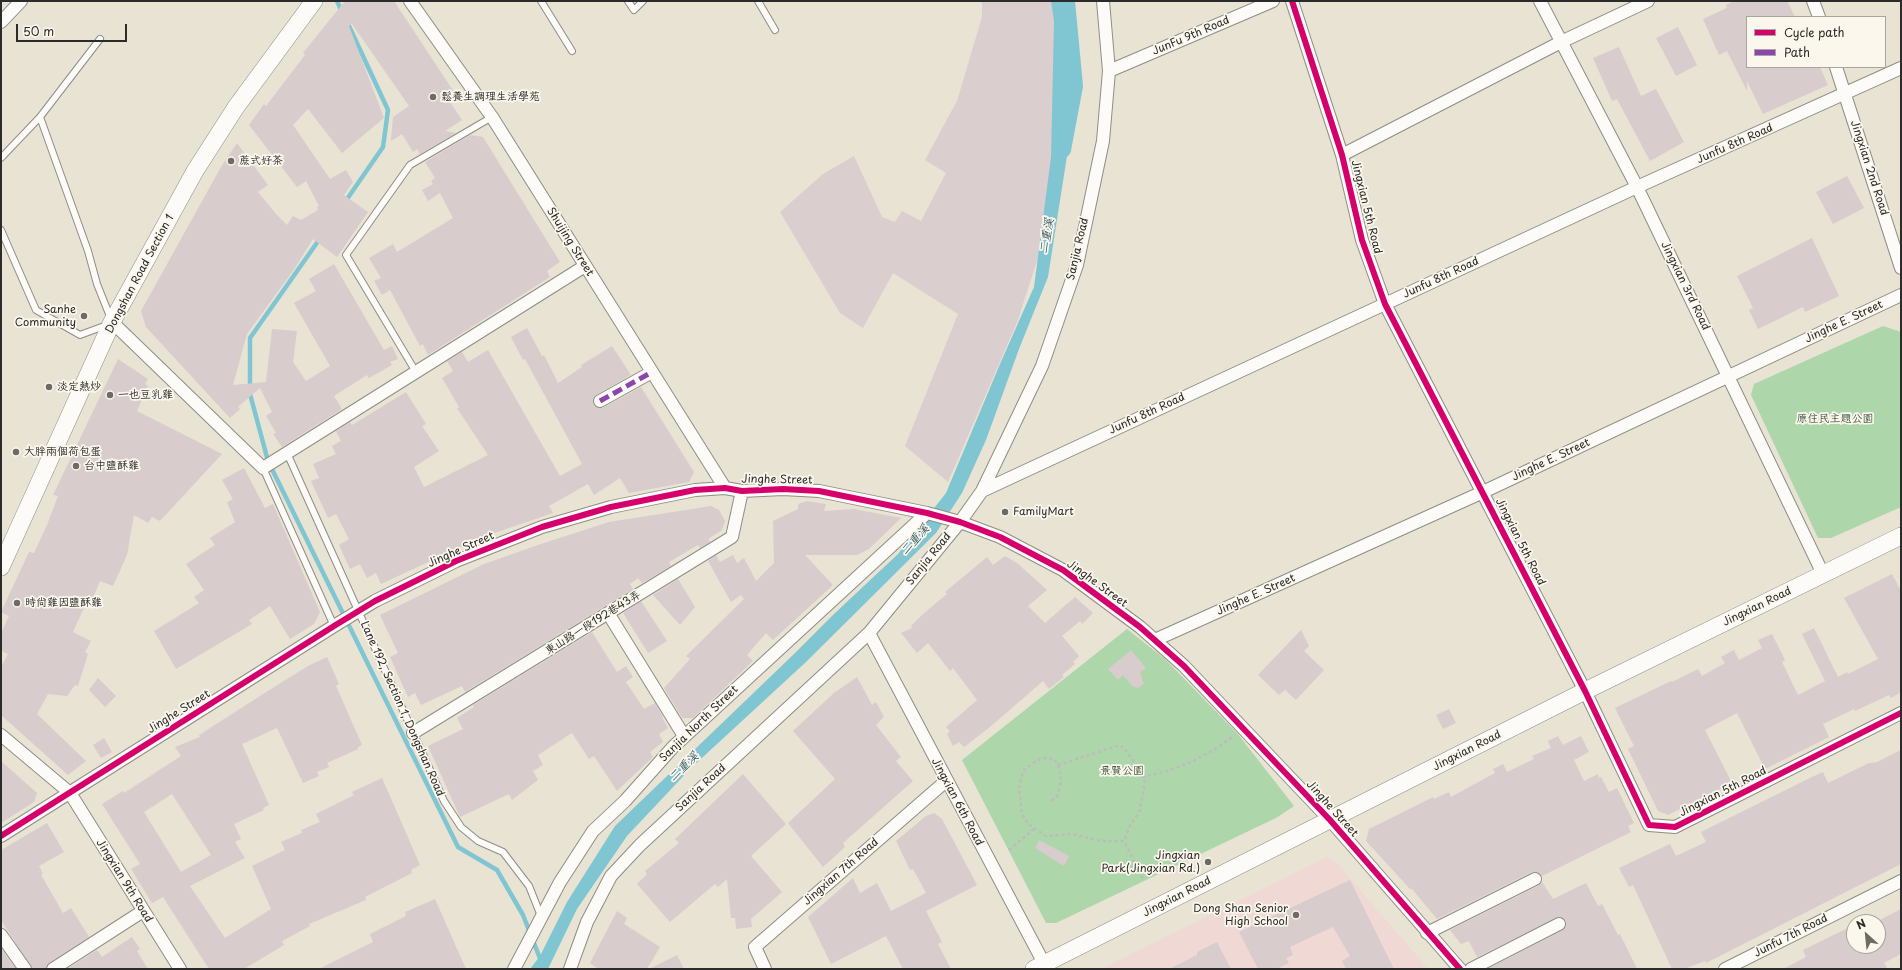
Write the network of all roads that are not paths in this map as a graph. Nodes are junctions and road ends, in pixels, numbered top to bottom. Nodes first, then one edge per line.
1 (21, 1) edge
2 (314, 1) edge
3 (410, 1) edge
4 (541, 1) edge
5 (628, 1) edge
6 (643, 1) edge
7 (758, 1) edge
8 (1103, 1) edge
9 (1273, 1) edge
10 (1292, 1) edge
11 (1540, 1) edge
12 (1648, 1) edge
13 (1813, 1) edge
14 (1819, 16) edge
15 (1, 22) edge
16 (775, 30) dead end
17 (100, 39) dead end
18 (1561, 42) junction
19 (572, 51) dead end
20 (1836, 68) edge
21 (1901, 68) edge
22 (1110, 71) junction
23 (1845, 94) junction
24 (40, 117) junction
25 (492, 117) junction
26 (1342, 155) junction
27 (1, 158) edge
28 (1637, 187) junction
29 (1, 230) edge
30 (585, 266) junction
31 (1901, 268) edge
32 (1901, 295) edge
33 (1385, 304) junction
34 (112, 322) junction
35 (416, 372) junction
36 (652, 372) junction
37 (1729, 376) junction
38 (600, 401) dead end
39 (287, 453) junction
40 (263, 468) junction
41 (725, 488) junction
42 (742, 491) junction
43 (982, 491) junction
44 (1483, 492) junction
45 (927, 513) junction
46 (960, 522) junction
47 (1901, 536) edge
48 (1, 567) edge
49 (1823, 574) junction
50 (358, 612) junction
51 (608, 613) junction
52 (334, 626) junction
53 (868, 633) junction
54 (1155, 640) junction
55 (1585, 691) junction
56 (1901, 713) edge
57 (414, 733) junction
58 (1, 735) edge
59 (684, 736) junction
60 (946, 781) junction
61 (70, 793) junction
62 (1330, 820) junction
63 (1, 836) edge
64 (1535, 879) dead end
65 (1901, 881) edge
66 (143, 911) junction
67 (541, 916) junction
68 (1559, 924) dead end
69 (1427, 933) junction
70 (1, 935) edge
71 (1042, 967) edge
72 (24, 969) edge
73 (53, 969) edge
74 (180, 969) edge
75 (514, 969) edge
76 (570, 969) edge
77 (765, 969) edge
78 (1460, 969) edge
79 (1470, 969) edge
80 (1725, 969) edge

1 - 15 street
2 - 34 street, Dongshan Road Section 1
3 - 25 street, Shuijing Street
4 - 19 lane
5 - 6 lane
7 - 16 lane
8 - 22 street, Sanjia Road
9 - 22 street, JunFu 9th Road
10 - 26 street, Jingxian 5th Road
11 - 18 street, Jingxian 3rd Road
12 - 18 street
13 - 14 street
17 - 24 lane
18 - 26 street
18 - 28 street, Jingxian 3rd Road
20 - 23 street, Jingxian 2nd Road
21 - 23 street, Junfu 8th Road
22 - 43 street, Sanjia Road
23 - 28 street, Junfu 8th Road
23 - 31 street, Jingxian 2nd Road
24 - 27 lane
24 - 34 lane
25 - 30 street, Shuijing Street
25 - 35 lane
26 - 33 street, Jingxian 5th Road
28 - 33 street, Junfu 8th Road
28 - 37 street, Jingxian 3rd Road
29 - 34 lane
30 - 35 street
30 - 36 street, Shuijing Street
32 - 37 street, Jinghe E. Street
33 - 43 street, Junfu 8th Road
33 - 44 street, Jingxian 5th Road
34 - 40 street
34 - 48 street, Dongshan Road Section 1
35 - 39 street
36 - 38 street
36 - 41 street, Shuijing Street
37 - 44 street, Jinghe E. Street
37 - 49 street, Jingxian 3rd Road
39 - 40 street
39 - 50 lane, Lane 192, Section 1, Dongshan Road
40 - 52 lane
41 - 42 street, Jinghe Street
41 - 50 street, Jinghe Street
42 - 45 street, Jinghe Street
42 - 51 street, 東山路一段192巷43弄
43 - 46 street, Sanjia Road
44 - 54 street, Jinghe E. Street
44 - 55 street, Jingxian 5th Road
45 - 46 street, Jinghe Street
45 - 59 street, Sanjia North Street
46 - 53 street, Sanjia Road
46 - 54 street, Jinghe Street
47 - 49 street, Jingxian Road
49 - 55 street, Jingxian Road
50 - 52 street, Jinghe Street
50 - 57 lane, Lane 192, Section 1, Dongshan Road
51 - 57 street, 東山路一段192巷43弄
51 - 59 street
52 - 61 street, Jinghe Street
53 - 60 street, Jingxian 6th Road
53 - 76 street, Sanjia Road
54 - 62 street, Jinghe Street
55 - 56 street, Jingxian 5th Road
55 - 62 street, Jingxian Road
57 - 67 lane, Lane 192, Section 1, Dongshan Road
58 - 61 street, Jingxian 9th Road
59 - 67 street, Sanjia North Street
60 - 71 street, Jingxian 6th Road
60 - 77 street, Jingxian 7th Road
61 - 63 street, Jinghe Street
61 - 66 street, Jingxian 9th Road
62 - 69 street, Jinghe Street
62 - 71 street, Jingxian Road
64 - 69 street
65 - 80 street, Junfu 7th Road
66 - 73 street
66 - 74 street, Jingxian 9th Road
67 - 75 street, Sanjia North Street
68 - 79 street
69 - 78 street, Jinghe Street
70 - 72 street

